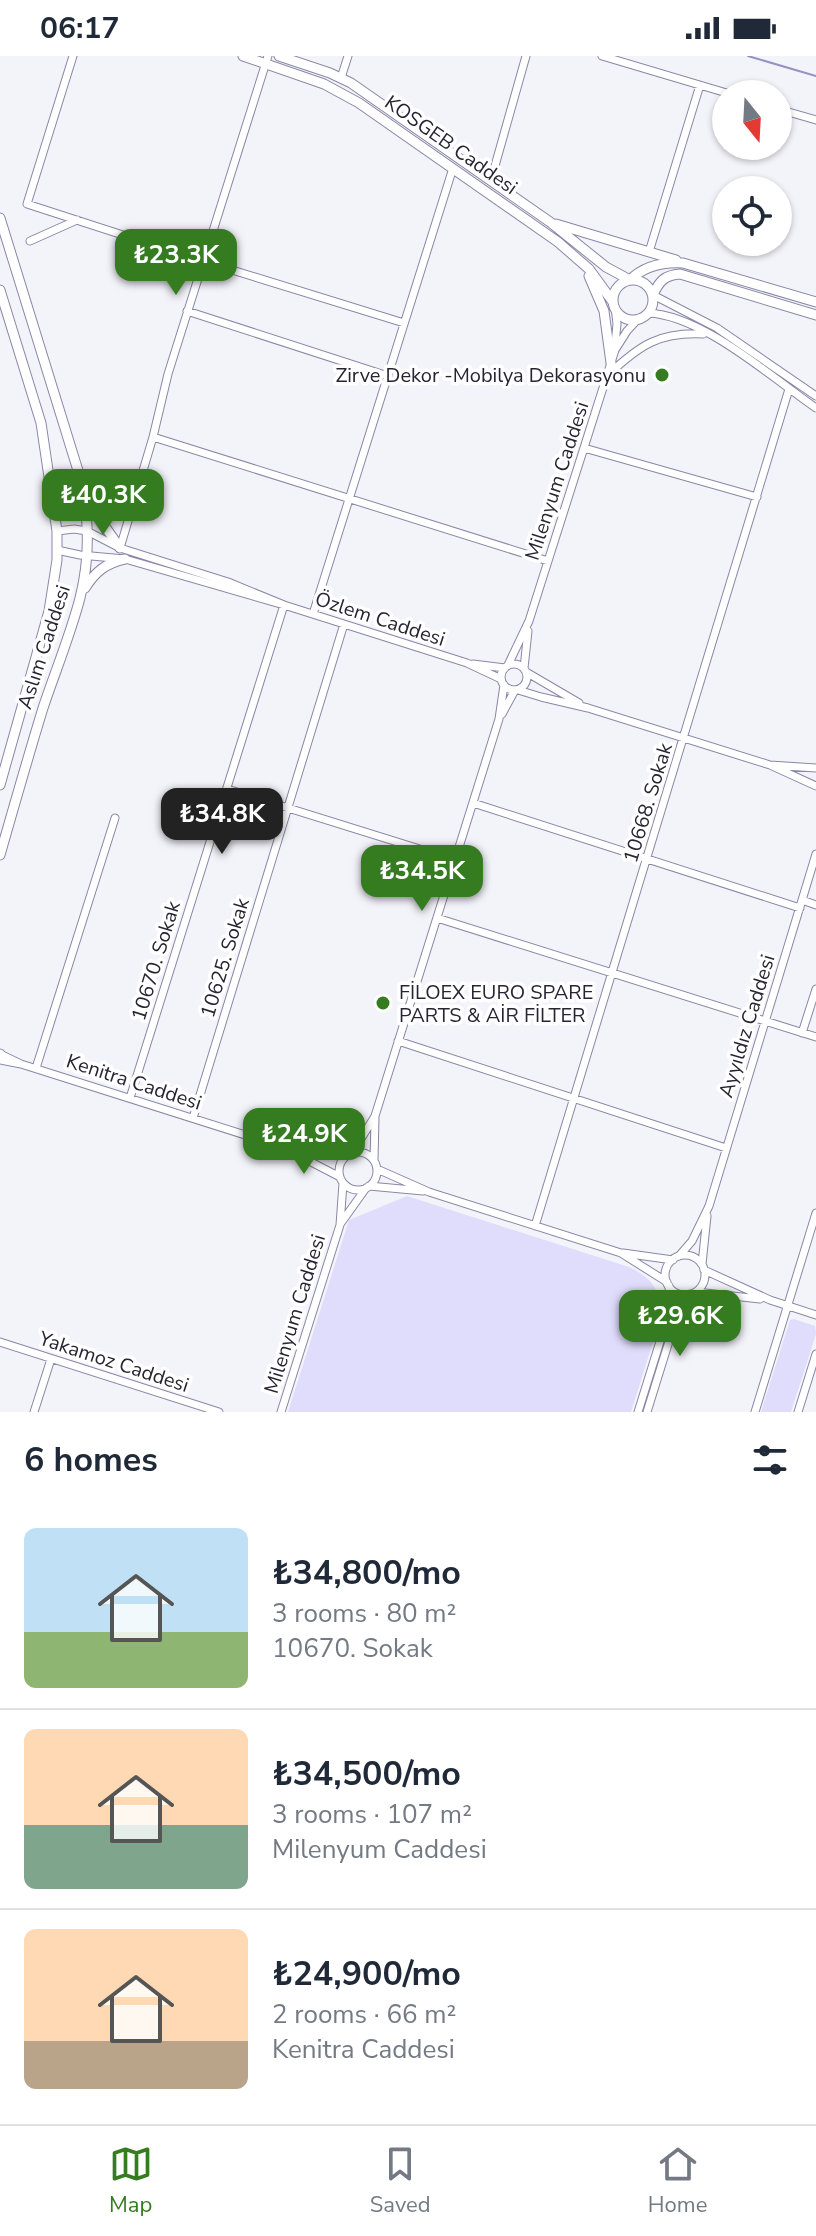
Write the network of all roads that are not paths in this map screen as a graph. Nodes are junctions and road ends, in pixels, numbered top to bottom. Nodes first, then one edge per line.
1 (73, 56) edge
2 (243, 56) edge
3 (279, 56) edge
4 (348, 56) edge
5 (526, 56) edge
6 (602, 56) edge
7 (267, 60) edge
8 (341, 78) junction
9 (700, 85) junction
10 (712, 89) edge
11 (792, 113) edge
12 (816, 120) edge
13 (453, 168) junction
14 (491, 180) junction
15 (0, 218) edge
16 (77, 220) junction
17 (550, 222) junction
18 (30, 241) dead end
19 (649, 252) junction
20 (579, 259) junction
21 (203, 261) junction
22 (683, 263) junction
23 (630, 280) junction
24 (0, 290) edge
25 (653, 295) junction
26 (816, 301) edge
27 (614, 304) junction
28 (187, 311) junction
29 (816, 315) edge
30 (644, 316) junction
31 (404, 323) junction
32 (710, 335) junction
33 (615, 350) junction
34 (611, 363) junction
35 (388, 376) junction
36 (607, 376) junction
37 (789, 389) junction
38 (816, 396) edge
39 (816, 408) edge
40 (153, 437) junction
41 (584, 448) junction
42 (77, 465) junction
43 (757, 497) junction
44 (349, 498) junction
45 (57, 531) junction
46 (87, 531) junction
47 (120, 548) junction
48 (57, 550) junction
49 (86, 556) junction
50 (125, 559) junction
51 (548, 561) junction
52 (80, 598) junction
53 (284, 605) junction
54 (313, 614) junction
55 (529, 621) junction
56 (344, 624) junction
57 (467, 663) junction
58 (506, 666) junction
59 (525, 670) junction
60 (502, 682) junction
61 (516, 690) junction
62 (588, 708) junction
63 (499, 719) junction
64 (684, 738) junction
65 (770, 765) junction
66 (816, 768) edge
67 (0, 785) edge
68 (816, 786) edge
69 (227, 789) junction
70 (473, 803) junction
71 (288, 808) junction
72 (115, 818) dead end
73 (816, 854) edge
74 (0, 855) edge
75 (455, 860) junction
76 (647, 860) junction
77 (801, 904) junction
78 (816, 905) edge
79 (437, 918) junction
80 (612, 973) junction
81 (816, 989) edge
82 (765, 1021) junction
83 (802, 1033) junction
84 (816, 1037) edge
85 (398, 1041) junction
86 (0, 1057) edge
87 (36, 1068) junction
88 (130, 1098) junction
89 (574, 1098) junction
90 (375, 1116) junction
91 (193, 1118) junction
92 (283, 1147) junction
93 (726, 1148) junction
94 (346, 1156) junction
95 (376, 1165) junction
96 (341, 1180) junction
97 (368, 1187) junction
98 (429, 1192) junction
99 (709, 1206) junction
100 (816, 1213) edge
101 (340, 1225) junction
102 (535, 1226) junction
103 (621, 1253) junction
104 (676, 1258) junction
105 (703, 1267) junction
106 (668, 1284) junction
107 (693, 1293) junction
108 (770, 1300) junction
109 (787, 1306) junction
110 (816, 1315) edge
111 (0, 1342) edge
112 (816, 1354) edge
113 (51, 1359) junction
114 (34, 1412) edge
115 (219, 1412) edge
116 (281, 1412) edge
117 (638, 1412) edge
118 (647, 1412) edge
119 (755, 1412) edge
120 (798, 1412) edge

1 - 16 street
2 - 7 main road, KOSGEB Caddesi
3 - 8 main road, KOSGEB Caddesi
4 - 8 street
5 - 14 street
6 - 9 street
7 - 13 main road, KOSGEB Caddesi
7 - 21 street
8 - 14 main road, KOSGEB Caddesi
9 - 10 street
9 - 19 street
11 - 12 street
13 - 20 main road, KOSGEB Caddesi
13 - 31 street
14 - 17 main road, KOSGEB Caddesi
15 - 42 main road, Aslım Caddesi
16 - 18 street
16 - 21 street
17 - 19 main road, KOSGEB Caddesi
17 - 23 main road, KOSGEB Caddesi
19 - 22 main road, KOSGEB Caddesi
20 - 27 main road, KOSGEB Caddesi
20 - 34 main road
21 - 28 street
21 - 31 street
22 - 23 main road, KOSGEB Caddesi
22 - 26 main road, KOSGEB Caddesi
23 - 25 main road
23 - 27 main road
24 - 45 main road, Aslım Caddesi
25 - 29 main road
25 - 30 main road
25 - 38 street
27 - 30 main road
27 - 33 street, Milenyum Caddesi
28 - 35 street
28 - 40 street
30 - 32 street
30 - 33 street, Milenyum Caddesi
31 - 35 street
32 - 36 street
32 - 37 street
33 - 34 street, Milenyum Caddesi
34 - 36 street, Milenyum Caddesi
35 - 44 street
36 - 41 street, Milenyum Caddesi
37 - 39 street
37 - 43 street, 10668. Sokak
40 - 44 street
40 - 47 street
41 - 43 street
41 - 51 street, Milenyum Caddesi
42 - 46 main road, Aslım Caddesi
42 - 47 main road
43 - 64 street, 10668. Sokak
44 - 51 street
44 - 54 street
45 - 46 street, Özlem Caddesi
45 - 48 main road, Aslım Caddesi
46 - 47 street, Özlem Caddesi
46 - 49 main road, Aslım Caddesi
47 - 53 street, Özlem Caddesi
48 - 49 street, Özlem Caddesi
48 - 67 main road, Aslım Caddesi
49 - 50 street, Özlem Caddesi
49 - 52 main road, Aslım Caddesi
50 - 52 main road
50 - 53 street, Özlem Caddesi
51 - 55 street, Milenyum Caddesi
52 - 74 main road, Aslım Caddesi
53 - 54 street, Özlem Caddesi
53 - 69 street, 10670. Sokak
54 - 56 street, Özlem Caddesi
55 - 58 street
55 - 59 street
56 - 57 street, Özlem Caddesi
56 - 71 street, 10625. Sokak
57 - 58 street, Özlem Caddesi
57 - 60 street, Özlem Caddesi
58 - 59 street
58 - 60 street
59 - 61 street
59 - 62 street
60 - 61 street
60 - 63 street
61 - 62 street
61 - 63 street
62 - 64 street
63 - 70 street
64 - 65 street
64 - 76 street, 10668. Sokak
65 - 66 street
65 - 68 street
69 - 71 street
69 - 88 street, 10670. Sokak
70 - 75 street
70 - 76 street
71 - 75 street
71 - 91 street, 10625. Sokak
72 - 87 street
73 - 77 street, Ayyıldız Caddesi
75 - 79 street
76 - 77 street
76 - 80 street, 10668. Sokak
77 - 78 street
77 - 82 street, Ayyıldız Caddesi
79 - 80 street
79 - 85 street
80 - 82 street
80 - 89 street, 10668. Sokak
81 - 83 street
82 - 83 street
82 - 93 street, Ayyıldız Caddesi
83 - 84 street
85 - 89 street
85 - 90 street
86 - 87 street, Kenitra Caddesi
87 - 88 street, Kenitra Caddesi
88 - 91 street, Kenitra Caddesi
89 - 93 street
89 - 102 street, 10668. Sokak
90 - 94 street
90 - 95 street
91 - 92 street, Kenitra Caddesi
92 - 94 street
92 - 96 street
93 - 99 street, Ayyıldız Caddesi
94 - 95 street
94 - 96 street
95 - 97 street
95 - 98 street
96 - 97 street
96 - 101 street
97 - 98 street
97 - 101 street
98 - 102 street
99 - 104 street, Ayyıldız Caddesi
99 - 105 street, Ayyıldız Caddesi
100 - 109 street
101 - 116 street, Milenyum Caddesi
102 - 103 street
103 - 104 street
103 - 106 street
104 - 105 street
104 - 106 street
105 - 107 street
105 - 108 street
106 - 107 street
106 - 117 street
107 - 108 street
107 - 118 street
108 - 109 street
109 - 110 street
109 - 119 street
111 - 113 street, Yakamoz Caddesi
112 - 120 street
113 - 114 street
113 - 115 street, Yakamoz Caddesi

